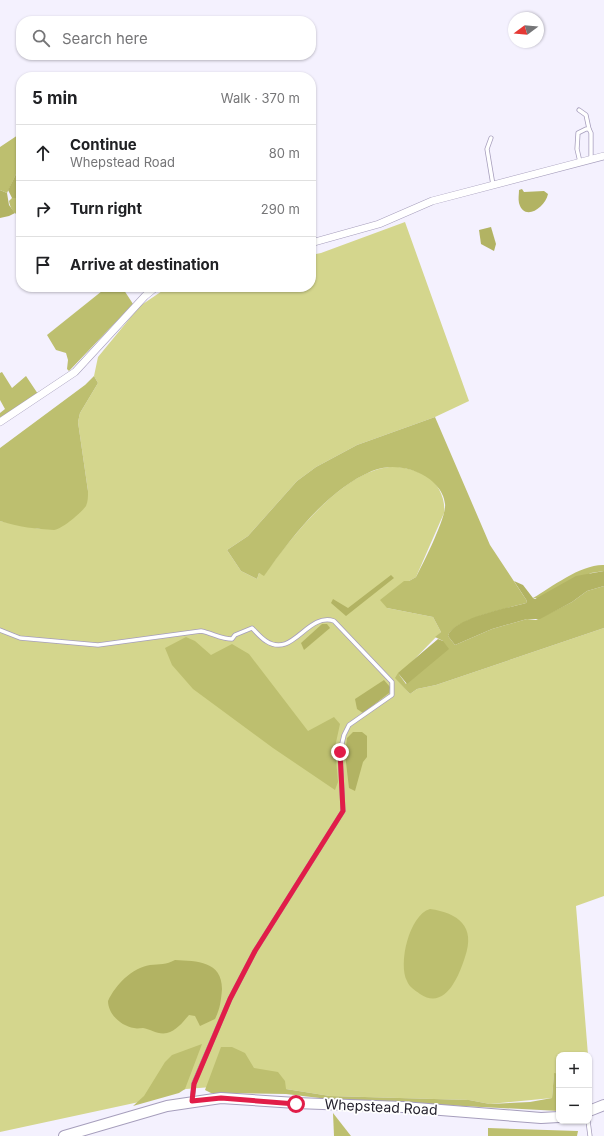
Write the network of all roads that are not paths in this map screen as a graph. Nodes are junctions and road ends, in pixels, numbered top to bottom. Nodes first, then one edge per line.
1 (579, 110) dead end
2 (589, 129) junction
3 (491, 138) dead end
4 (604, 156) edge
5 (591, 160) junction
6 (580, 162) junction
7 (493, 186) junction
8 (316, 242) edge
9 (150, 292) edge
10 (0, 422) edge
11 (0, 630) edge
12 (192, 1101) junction
13 (604, 1106) edge
14 (592, 1110) edge
15 (556, 1117) edge
16 (588, 1124) edge
17 (64, 1136) edge
18 (590, 1136) edge

1 - 2 lane
2 - 5 lane
2 - 6 lane
3 - 7 lane
4 - 5 street
5 - 6 street
6 - 7 street
7 - 8 street
9 - 10 street
11 - 12 lane
12 - 15 main road, Whepstead Road
12 - 17 main road, Whepstead Road
13 - 14 main road
16 - 18 lane

